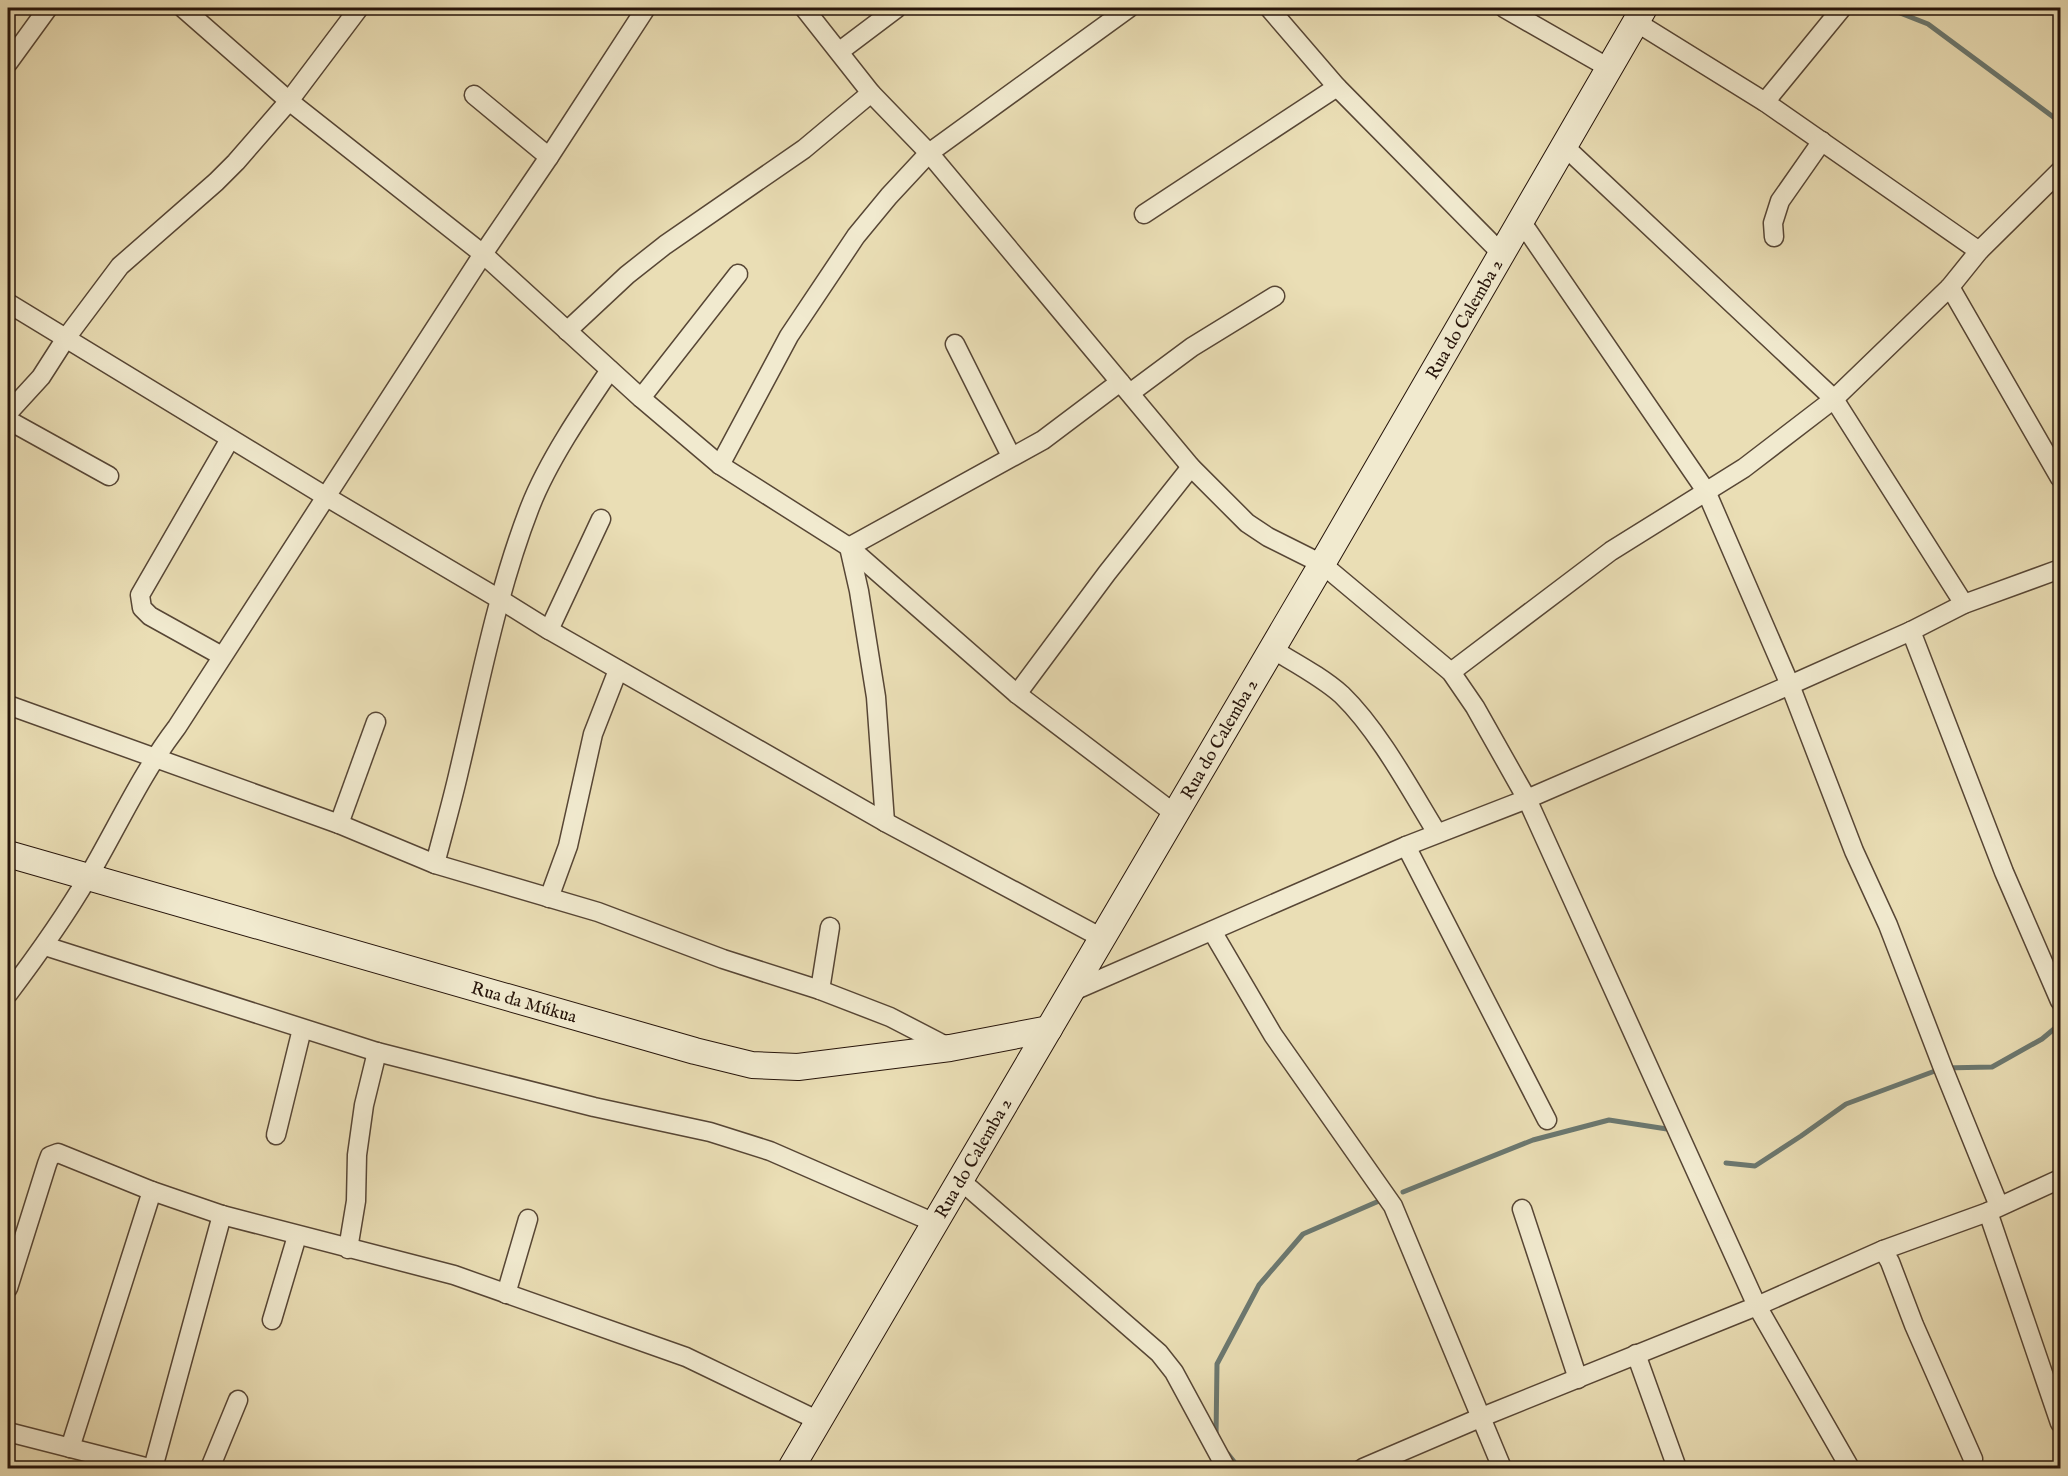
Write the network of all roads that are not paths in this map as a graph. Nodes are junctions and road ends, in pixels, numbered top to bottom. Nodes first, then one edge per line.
1 (48, 8) edge
2 (183, 8) edge
3 (646, 8) edge
4 (804, 8) edge
5 (897, 8) edge
6 (1129, 8) edge
7 (1269, 8) edge
8 (1504, 8) edge
9 (1842, 8) edge
10 (353, 10) edge
11 (1640, 15) edge
12 (840, 51) junction
13 (8, 63) edge
14 (1609, 68) junction
15 (1337, 87) junction
16 (872, 93) junction
17 (474, 95) dead end
18 (289, 101) junction
19 (1765, 102) junction
20 (1822, 141) junction
21 (1564, 146) junction
22 (929, 153) junction
23 (549, 157) junction
24 (2058, 181) edge
25 (1144, 214) dead end
26 (1521, 221) junction
27 (1774, 237) dead end
28 (1979, 251) junction
29 (483, 254) junction
30 (1502, 254) junction
31 (738, 274) dead end
32 (1950, 287) junction
33 (1275, 296) dead end
34 (8, 303) edge
35 (567, 331) junction
36 (66, 338) junction
37 (955, 344) dead end
38 (610, 369) junction
39 (1125, 387) junction
40 (641, 398) junction
41 (1834, 399) junction
42 (8, 413) edge
43 (8, 420) edge
44 (230, 439) junction
45 (1011, 456) junction
46 (720, 465) junction
47 (1191, 467) junction
48 (109, 476) dead end
49 (2061, 478) edge
50 (1706, 491) junction
51 (325, 496) junction
52 (601, 519) dead end
53 (849, 547) junction
54 (1322, 564) junction
55 (2061, 569) edge
56 (501, 600) junction
57 (1964, 604) junction
58 (549, 630) junction
59 (1911, 631) junction
60 (1272, 649) junction
61 (222, 656) junction
62 (618, 670) junction
63 (1451, 672) junction
64 (1791, 685) junction
65 (1017, 694) junction
66 (8, 705) edge
67 (376, 722) dead end
68 (153, 758) junction
69 (1527, 799) junction
70 (1175, 814) junction
71 (885, 822) junction
72 (339, 824) junction
73 (1437, 833) junction
74 (1406, 846) junction
75 (8, 854) edge
76 (435, 864) junction
77 (88, 878) junction
78 (549, 898) junction
79 (830, 927) dead end
80 (1212, 931) junction
81 (1102, 938) junction
82 (45, 946) junction
83 (820, 990) junction
84 (1071, 992) junction
85 (8, 994) edge
86 (2061, 1001) edge
87 (302, 1029) junction
88 (1049, 1029) junction
89 (950, 1048) junction
90 (377, 1052) junction
91 (1547, 1120) dead end
92 (276, 1135) dead end
93 (2061, 1179) edge
94 (960, 1180) junction
95 (152, 1191) junction
96 (1522, 1209) dead end
97 (1994, 1209) junction
98 (222, 1215) junction
99 (528, 1219) dead end
100 (935, 1223) junction
101 (297, 1236) junction
102 (348, 1249) junction
103 (1883, 1250) junction
104 (8, 1288) edge
105 (506, 1294) junction
106 (1757, 1306) junction
107 (272, 1320) dead end
108 (1636, 1354) junction
109 (1578, 1380) junction
110 (238, 1400) dead end
111 (1482, 1416) junction
112 (819, 1421) junction
113 (2061, 1424) edge
114 (8, 1432) edge
115 (70, 1448) junction
116 (1973, 1459) dead end
117 (107, 1464) edge
118 (151, 1468) edge
119 (210, 1468) edge
120 (790, 1468) edge
121 (1226, 1468) edge
122 (1363, 1468) edge
123 (1502, 1468) edge
124 (1677, 1468) edge
125 (1850, 1468) edge

1 - 13 street
2 - 18 street
3 - 23 street
4 - 12 street
5 - 12 street
6 - 22 street
7 - 15 street
8 - 14 street
9 - 19 street
10 - 18 street
11 - 14 main road, Rua do Calemba 2
11 - 19 street
12 - 16 street
14 - 21 main road, Rua do Calemba 2
15 - 25 street
15 - 30 street
16 - 22 street
16 - 35 street
17 - 23 street
18 - 29 street
18 - 36 street
19 - 20 street
20 - 27 street
20 - 28 street
21 - 26 main road, Rua do Calemba 2
21 - 41 street
22 - 39 street
22 - 46 street
23 - 29 street
24 - 28 street
26 - 30 main road, Rua do Calemba 2
26 - 50 street
28 - 32 street
29 - 35 street
29 - 51 street
30 - 54 main road, Rua do Calemba 2
31 - 40 street
32 - 41 street
32 - 49 street
33 - 39 street
34 - 36 street
35 - 38 street
36 - 42 street
36 - 44 street
37 - 45 street
38 - 40 street
38 - 56 street
39 - 45 street
39 - 47 street
40 - 46 street
41 - 50 street
41 - 57 street
43 - 48 street
44 - 51 street
44 - 61 street
45 - 53 street
46 - 53 street
47 - 54 street
47 - 65 street
50 - 63 street
50 - 64 street
51 - 56 street
51 - 61 street
52 - 58 street
53 - 65 street
53 - 71 street
54 - 60 main road, Rua do Calemba 2
54 - 63 street
55 - 57 street
56 - 58 street
56 - 76 street
57 - 59 street
58 - 62 street
59 - 64 street
59 - 86 street
60 - 70 main road, Rua do Calemba 2
60 - 73 street
61 - 68 street
62 - 71 street
62 - 78 street
63 - 69 street
64 - 69 street
64 - 97 street
65 - 70 street
66 - 68 street
67 - 72 street
68 - 72 street
68 - 77 street
69 - 73 street
69 - 106 street
70 - 81 main road, Rua do Calemba 2
71 - 81 street
72 - 76 street
73 - 74 street
74 - 80 street
74 - 91 street
75 - 77 main road, Rua da Múkua
76 - 78 street
77 - 82 street
77 - 89 main road, Rua da Múkua
78 - 83 street
79 - 83 street
80 - 84 street
80 - 111 street
81 - 84 main road, Rua do Calemba 2
82 - 85 street
82 - 87 street
83 - 89 street
84 - 88 main road, Rua do Calemba 2
87 - 90 street
87 - 92 street
88 - 89 main road, Rua da Múkua
88 - 94 main road, Rua do Calemba 2
90 - 100 street
90 - 102 street
93 - 97 street
94 - 100 main road, Rua do Calemba 2
94 - 121 street
95 - 98 street
95 - 104 street
95 - 115 street
96 - 109 street
97 - 103 street
97 - 113 street
98 - 101 street
98 - 118 street
99 - 105 street
100 - 112 main road, Rua do Calemba 2
101 - 102 street
101 - 107 street
102 - 105 street
103 - 106 street
103 - 116 street
105 - 112 street
106 - 108 street
106 - 125 street
108 - 109 street
108 - 124 street
109 - 111 street
110 - 119 street
111 - 122 street
111 - 123 street
112 - 120 main road, Rua do Calemba 2
114 - 115 street
115 - 117 street
117 - 118 street

